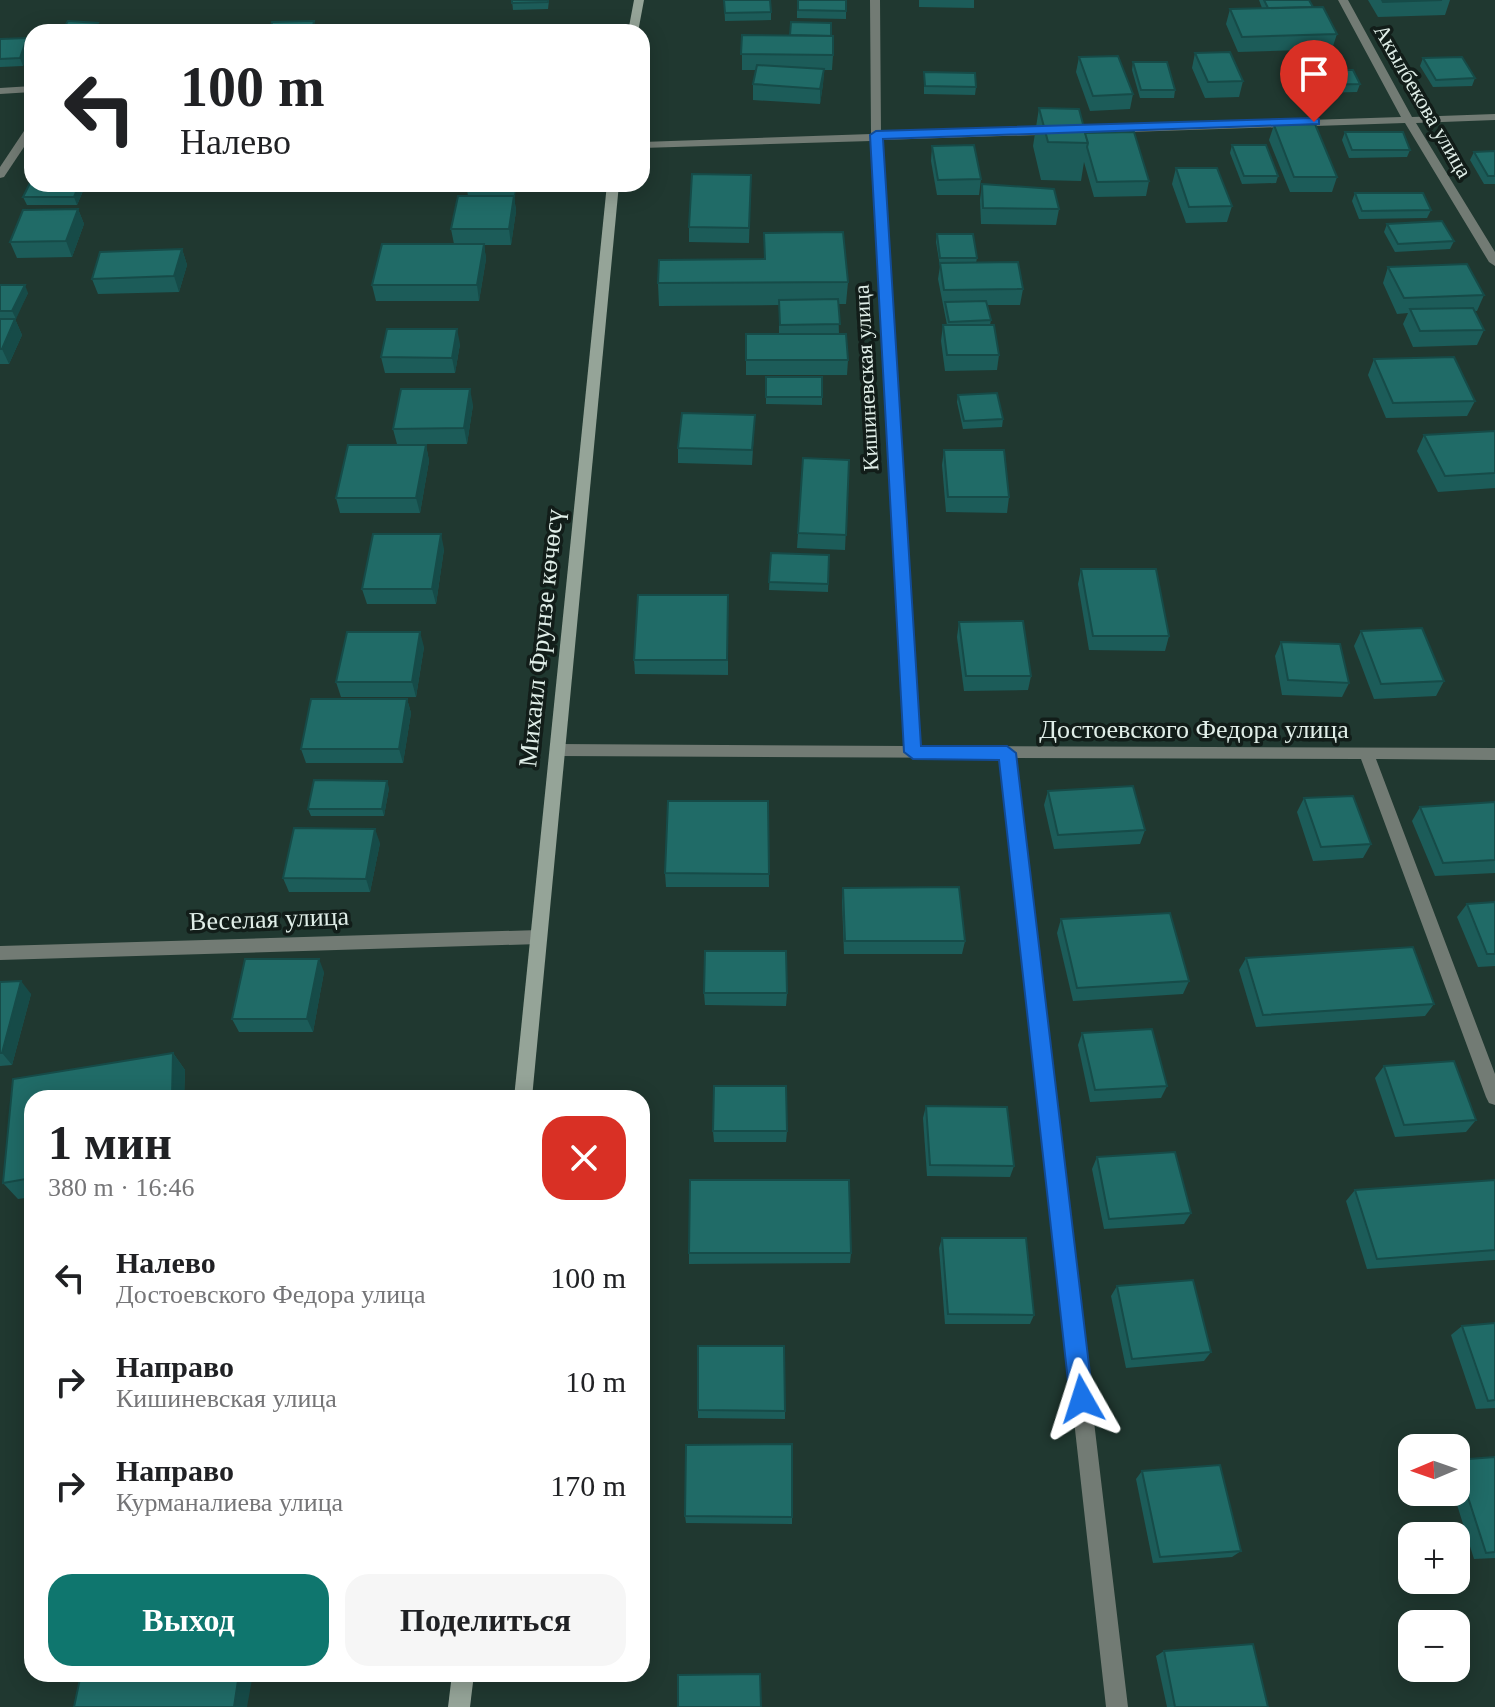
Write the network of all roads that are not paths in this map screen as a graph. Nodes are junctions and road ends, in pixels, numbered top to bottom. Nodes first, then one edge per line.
1 (639, 0) edge
2 (875, 0) edge
3 (1343, 0) edge
4 (634, 24) edge
5 (24, 90) edge
6 (0, 91) edge
7 (1495, 117) edge
8 (1408, 119) junction
9 (876, 135) junction
10 (24, 139) edge
11 (650, 145) edge
12 (0, 175) edge
13 (612, 192) edge
14 (1495, 262) edge
15 (558, 750) junction
16 (913, 752) junction
17 (1007, 753) junction
18 (1366, 753) junction
19 (1495, 754) edge
20 (539, 937) junction
21 (0, 953) edge
22 (524, 1090) edge
23 (1495, 1097) edge
24 (462, 1682) edge
25 (459, 1707) edge
26 (1117, 1707) edge

1 - 4 main road
2 - 9 street, Кишиневская улица
3 - 8 street, Акылбекова улица
5 - 6 street
7 - 8 street
8 - 9 street
8 - 14 street, Акылбекова улица
9 - 11 street
9 - 16 street, Кишиневская улица
10 - 12 street
13 - 15 main road, Михаил Фрунзе көчөсү
15 - 16 street, Достоевского Федора улица
15 - 20 main road, Михаил Фрунзе көчөсү
16 - 17 street, Достоевского Федора улица
17 - 18 street, Достоевского Федора улица
17 - 26 street
18 - 19 street, Достоевского Федора улица
18 - 23 street
20 - 21 street, Веселая улица
20 - 22 main road, Михаил Фрунзе көчөсү
24 - 25 main road

